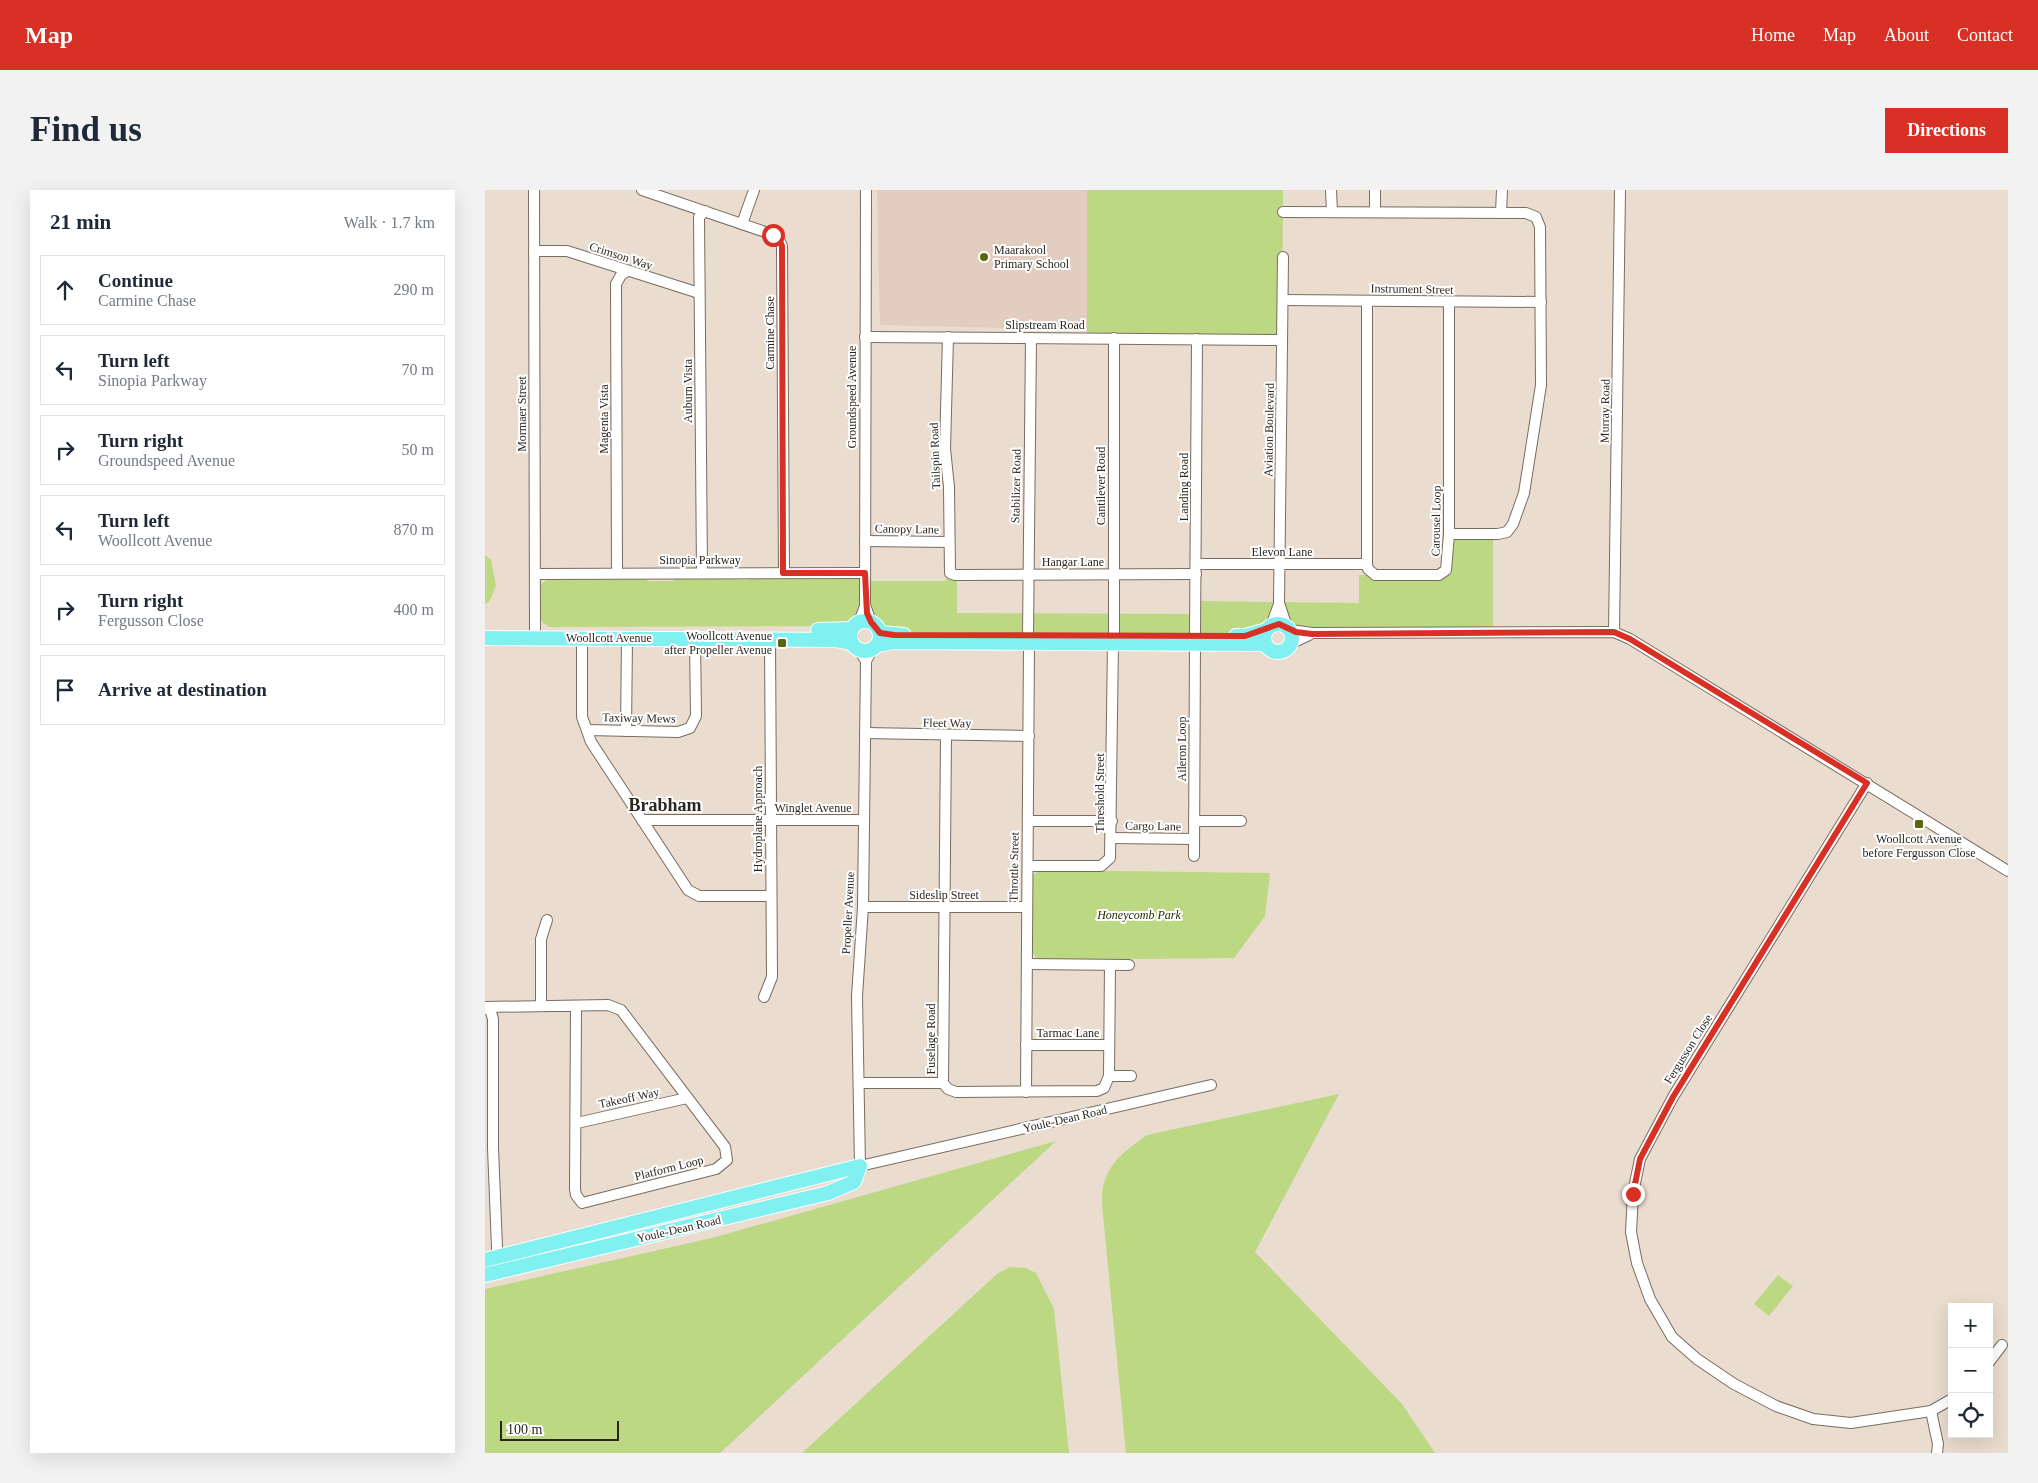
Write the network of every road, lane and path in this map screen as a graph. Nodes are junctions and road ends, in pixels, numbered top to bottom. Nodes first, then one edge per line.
1 (534, 190) edge
2 (645, 190) edge
3 (755, 190) edge
4 (866, 190) edge
5 (1331, 190) edge
6 (1375, 190) edge
7 (1502, 190) edge
8 (1620, 190) edge
9 (705, 211) junction
10 (1283, 212) dead end
11 (1331, 212) junction
12 (1375, 212) junction
13 (1501, 213) junction
14 (742, 224) junction
15 (534, 251) junction
16 (1283, 257) dead end
17 (627, 271) junction
18 (699, 293) junction
19 (1283, 300) junction
20 (1367, 301) junction
21 (1449, 302) junction
22 (1541, 302) junction
23 (865, 337) junction
24 (948, 337) junction
25 (1031, 338) junction
26 (1114, 338) junction
27 (1197, 340) junction
28 (1282, 340) junction
29 (1449, 534) junction
30 (865, 541) junction
31 (949, 542) junction
32 (1279, 564) junction
33 (1367, 564) junction
34 (1196, 569) junction
35 (702, 572) junction
36 (617, 573) junction
37 (783, 573) junction
38 (865, 573) junction
39 (950, 573) joint
40 (535, 574) junction
41 (1113, 574) junction
42 (1028, 575) junction
43 (1279, 603) junction
44 (860, 624) junction
45 (1269, 628) junction
46 (485, 630) edge
47 (1614, 632) junction
48 (1290, 633) junction
49 (535, 634) junction
50 (485, 638) edge
51 (582, 638) junction
52 (627, 638) junction
53 (695, 639) junction
54 (771, 639) junction
55 (1028, 639) junction
56 (1114, 639) junction
57 (1195, 639) junction
58 (1265, 644) junction
59 (868, 647) junction
60 (587, 730) junction
61 (626, 730) junction
62 (865, 733) junction
63 (946, 736) junction
64 (1029, 736) junction
65 (1867, 783) junction
66 (642, 820) junction
67 (770, 820) junction
68 (864, 820) junction
69 (1028, 821) junction
70 (1112, 821) junction
71 (1194, 821) junction
72 (1241, 821) dead end
73 (1112, 838) junction
74 (1194, 839) junction
75 (1194, 856) dead end
76 (1028, 866) junction
77 (2008, 871) edge
78 (770, 896) junction
79 (863, 907) junction
80 (945, 907) junction
81 (1026, 907) junction
82 (547, 920) dead end
83 (1027, 964) junction
84 (1110, 965) junction
85 (1129, 965) dead end
86 (764, 997) dead end
87 (541, 1006) junction
88 (485, 1007) edge
89 (576, 1007) junction
90 (1026, 1045) junction
91 (1109, 1045) junction
92 (489, 1070) edge
93 (1109, 1076) junction
94 (1131, 1076) dead end
95 (859, 1083) junction
96 (943, 1083) junction
97 (1211, 1085) dead end
98 (1026, 1092) junction
99 (687, 1098) junction
100 (577, 1123) junction
101 (489, 1149) edge
102 (860, 1166) junction
103 (496, 1224) junction
104 (485, 1227) edge
105 (491, 1258) edge
106 (491, 1274) edge
107 (2002, 1345) dead end
108 (1993, 1357) edge
109 (1948, 1401) edge
110 (1931, 1411) junction
111 (1937, 1453) edge

1 - 15 street, Mormaer Street
2 - 9 street, Carmine Chase
3 - 14 street
4 - 23 street, Groundspeed Avenue
5 - 11 street
6 - 12 street
7 - 13 street
8 - 47 street, Murray Road
9 - 14 street, Carmine Chase
9 - 18 street, Auburn Vista
10 - 11 street
11 - 12 street
12 - 13 street
13 - 22 street
14 - 37 street, Carmine Chase
15 - 17 street, Crimson Way
15 - 40 street, Mormaer Street
16 - 19 street, Aviation Boulevard
17 - 18 street, Crimson Way
17 - 36 street, Magenta Vista
18 - 35 street, Auburn Vista
19 - 20 street, Instrument Street
19 - 28 street, Aviation Boulevard
20 - 21 street, Instrument Street
20 - 33 street
21 - 22 street, Instrument Street
21 - 29 street, Carousel Loop
22 - 29 street
23 - 24 street, Slipstream Road
23 - 30 street, Groundspeed Avenue
24 - 25 street, Slipstream Road
24 - 31 street, Tailspin Road
25 - 26 street, Slipstream Road
25 - 42 street, Stabilizer Road
26 - 27 street, Slipstream Road
26 - 41 street, Cantilever Road
27 - 28 street, Slipstream Road
27 - 34 street, Landing Road
28 - 32 street, Aviation Boulevard
29 - 33 street, Carousel Loop
30 - 31 street, Canopy Lane
30 - 38 street, Groundspeed Avenue
31 - 39 street, Tailspin Road
32 - 33 street, Elevon Lane
32 - 34 street, Elevon Lane
32 - 43 street, Aviation Boulevard
34 - 41 street, Hangar Lane
34 - 57 street, Landing Road
35 - 36 street, Sinopia Parkway
35 - 37 street, Sinopia Parkway
36 - 40 street, Sinopia Parkway
37 - 38 street, Sinopia Parkway
38 - 44 street, Groundspeed Avenue
39 - 42 street, Hangar Lane
40 - 49 street, Mormaer Street
41 - 42 street, Hangar Lane
41 - 56 street, Cantilever Road
42 - 55 street, Stabilizer Road
43 - 45 street, Aviation Boulevard
43 - 48 street, Aviation Boulevard
44 - 49 main road, Woollcott Avenue
44 - 59 main road
44 - 59 main road
45 - 48 main road, Woollcott Avenue
45 - 57 main road, Woollcott Avenue
45 - 58 main road
46 - 49 main road, Woollcott Avenue
47 - 48 street, Woollcott Avenue
47 - 65 street, Woollcott Avenue
48 - 58 main road, Woollcott Avenue
49 - 50 main road, Woollcott Avenue
49 - 51 main road, Woollcott Avenue
51 - 52 main road, Woollcott Avenue
51 - 60 street
52 - 53 main road, Woollcott Avenue
52 - 61 street
53 - 54 main road, Woollcott Avenue
53 - 61 street, Taxiway Mews
54 - 59 main road, Woollcott Avenue
54 - 67 street, Hydroplane Approach
55 - 56 main road, Woollcott Avenue
55 - 59 main road, Woollcott Avenue
55 - 64 street, Throttle Street
56 - 57 main road, Woollcott Avenue
56 - 70 street, Threshold Street
57 - 58 main road, Woollcott Avenue
57 - 71 street, Aileron Loop
59 - 62 street, Propeller Avenue
60 - 61 street, Taxiway Mews
60 - 66 street
62 - 63 street, Fleet Way
62 - 68 street, Propeller Avenue
63 - 64 street, Fleet Way
63 - 80 street, Fuselage Road
64 - 69 street, Throttle Street
65 - 77 street, Woollcott Avenue
65 - 110 street, Fergusson Close
66 - 67 street, Winglet Avenue
66 - 78 street
67 - 68 street, Winglet Avenue
67 - 78 street, Hydroplane Approach
68 - 79 street, Propeller Avenue
69 - 70 street
69 - 76 street, Throttle Street
70 - 73 street, Threshold Street
71 - 72 street
71 - 74 street, Aileron Loop
73 - 74 street, Cargo Lane
73 - 76 street, Threshold Street
74 - 75 street, Aileron Loop
76 - 81 street, Throttle Street
78 - 86 street, Hydroplane Approach
79 - 80 street, Sideslip Street
79 - 95 street, Propeller Avenue
80 - 81 street, Sideslip Street
80 - 96 street, Fuselage Road
81 - 83 street, Throttle Street
82 - 87 street
83 - 84 street
83 - 90 street, Throttle Street
84 - 85 street
84 - 91 street
87 - 88 street, Platform Loop
87 - 89 street, Platform Loop
88 - 92 street
89 - 99 street, Platform Loop
89 - 100 street, Platform Loop
90 - 91 street, Tarmac Lane
90 - 98 street, Throttle Street
91 - 93 street
92 - 101 street
93 - 94 street
93 - 98 street, Fuselage Road
95 - 96 street
95 - 102 street, Propeller Avenue
96 - 98 street, Fuselage Road
97 - 102 street, Youle-Dean Road
99 - 100 street, Takeoff Way
99 - 100 street, Platform Loop
101 - 103 street
102 - 105 main road, Youle-Dean Road
102 - 106 main road, Youle-Dean Road
103 - 104 street
103 - 105 street
105 - 106 street
107 - 108 street
109 - 110 street, Fergusson Close
110 - 111 street

